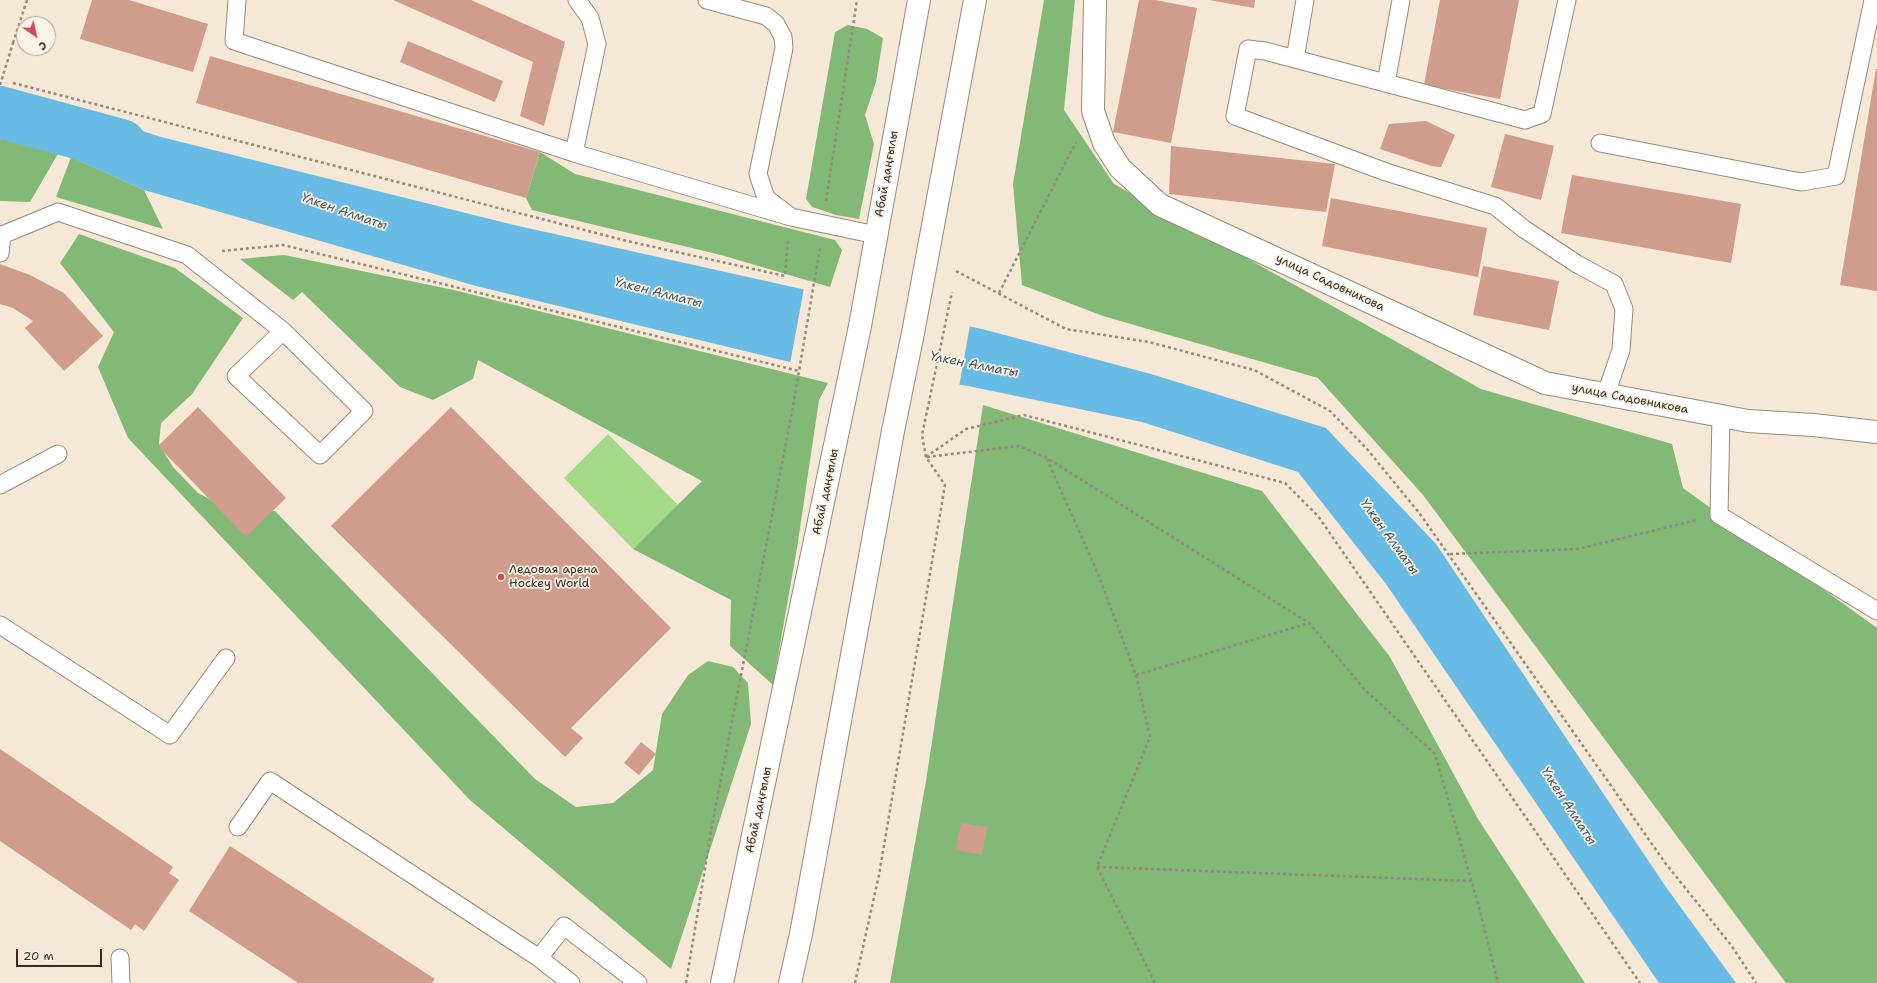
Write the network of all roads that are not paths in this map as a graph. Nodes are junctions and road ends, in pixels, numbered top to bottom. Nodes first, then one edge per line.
1 (237, 0) edge
2 (577, 0) edge
3 (707, 0) edge
4 (919, 0) edge
5 (975, 0) edge
6 (1095, 0) edge
7 (1306, 0) edge
8 (1401, 0) edge
9 (1567, 0) edge
10 (1873, 0) edge
11 (1294, 59) junction
12 (1386, 83) junction
13 (1600, 143) dead end
14 (574, 154) junction
15 (791, 217) junction
16 (876, 234) junction
17 (1, 235) edge
18 (0, 253) edge
19 (283, 331) junction
20 (1606, 394) junction
21 (1720, 416) junction
22 (1877, 432) edge
23 (58, 454) dead end
24 (0, 485) edge
25 (1877, 611) edge
26 (0, 625) edge
27 (226, 658) dead end
28 (238, 827) dead end
29 (120, 958) dead end
30 (539, 958) junction
31 (121, 983) edge
32 (571, 983) edge
33 (638, 983) edge
34 (722, 983) edge
35 (790, 983) edge

1 - 14 lane
2 - 14 lane
3 - 15 lane
4 - 16 main road, Абай даңғылы
5 - 35 main road
6 - 20 main road, улица Садовникова
7 - 11 lane
8 - 12 lane
9 - 12 lane
10 - 13 lane
11 - 12 lane
11 - 20 lane
14 - 15 lane
15 - 16 lane
16 - 34 main road, Абай даңғылы
17 - 18 lane
17 - 19 lane
19 - 19 lane
20 - 21 main road, улица Садовникова
21 - 22 main road, улица Садовникова
21 - 25 lane
23 - 24 lane
26 - 27 lane
28 - 30 lane
29 - 31 lane
30 - 32 lane
30 - 33 lane

